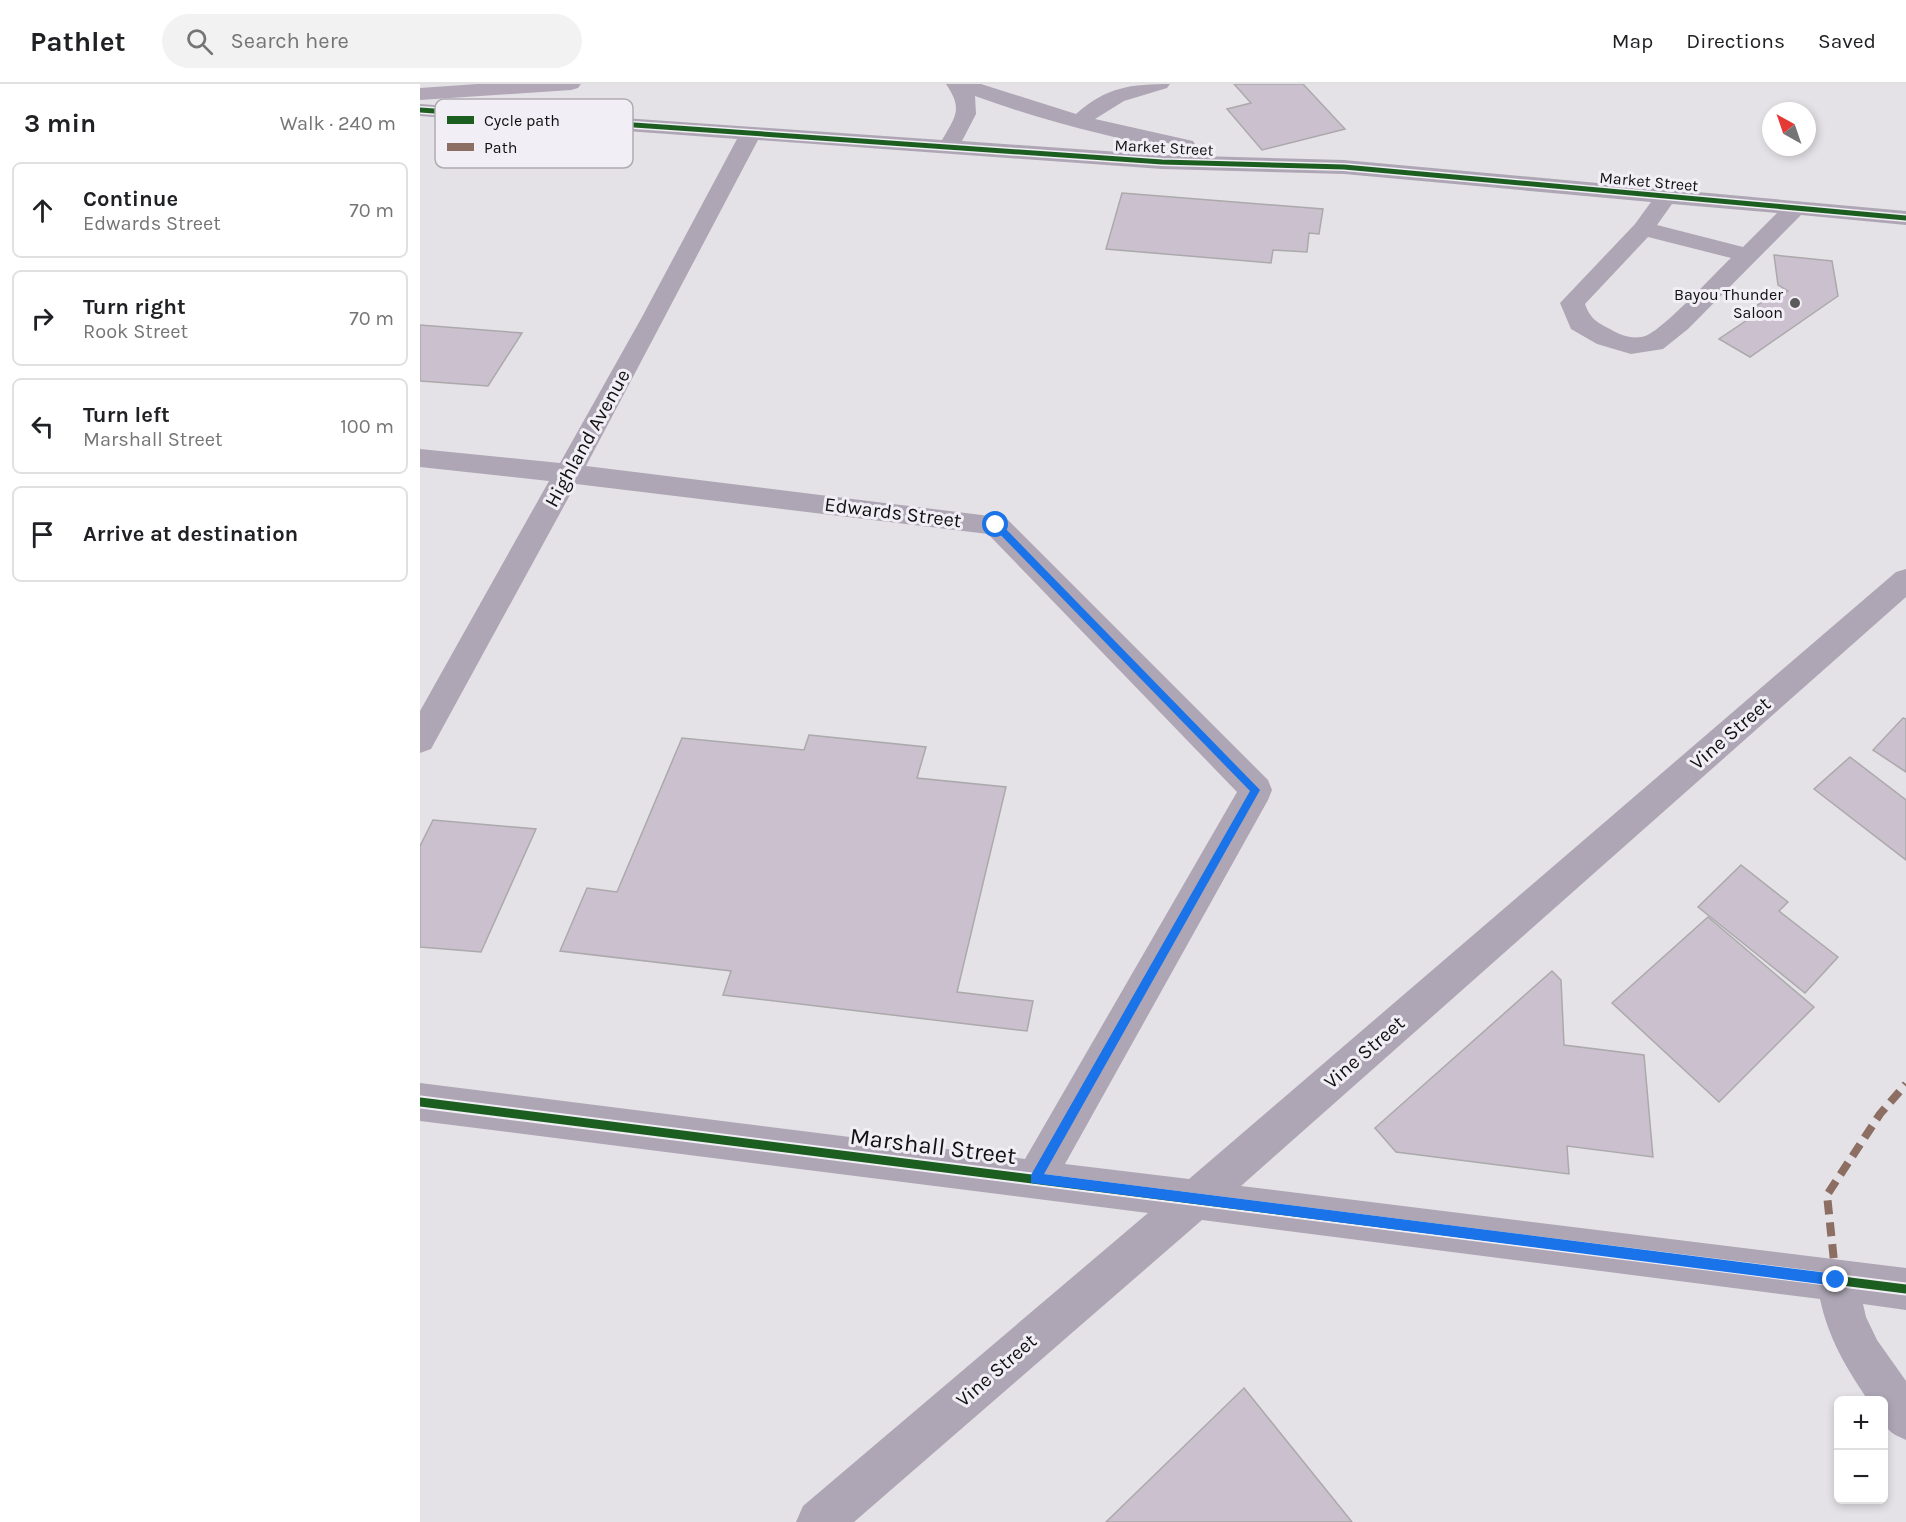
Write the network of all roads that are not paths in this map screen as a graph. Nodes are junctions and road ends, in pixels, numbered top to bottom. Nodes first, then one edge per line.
1 (571, 84) edge
2 (956, 84) edge
3 (962, 84) edge
4 (1160, 84) edge
5 (420, 94) edge
6 (420, 110) edge
7 (435, 111) edge
8 (1080, 122) junction
9 (633, 125) edge
10 (751, 133) junction
11 (949, 146) junction
12 (1344, 167) junction
13 (1665, 196) junction
14 (1795, 208) junction
15 (1906, 218) edge
16 (1643, 229) junction
17 (1748, 255) junction
18 (420, 458) edge
19 (567, 473) junction
20 (1906, 580) edge
21 (420, 740) edge
22 (420, 1102) edge
23 (1035, 1179) junction
24 (1196, 1199) junction
25 (1836, 1280) junction
26 (1906, 1289) edge
27 (1906, 1418) edge
28 (836, 1516) edge

1 - 5 main road
2 - 11 street
3 - 8 street
4 - 8 street
6 - 7 street, Market Street
8 - 12 street
9 - 10 street, Market Street
10 - 11 street, Market Street
10 - 19 street, Highland Avenue
11 - 12 street, Market Street
12 - 13 street, Market Street
13 - 14 street, Market Street
13 - 16 street
14 - 15 street, Market Street
14 - 17 street
16 - 17 street
16 - 17 street
18 - 19 street, Edwards Street
19 - 21 street, Highland Avenue
19 - 23 street, Edwards Street
20 - 24 street, Vine Street
22 - 23 street, Marshall Street
23 - 24 street, Marshall Street
24 - 25 street, Marshall Street
24 - 28 street, Vine Street
25 - 26 street, Marshall Street
25 - 27 street

